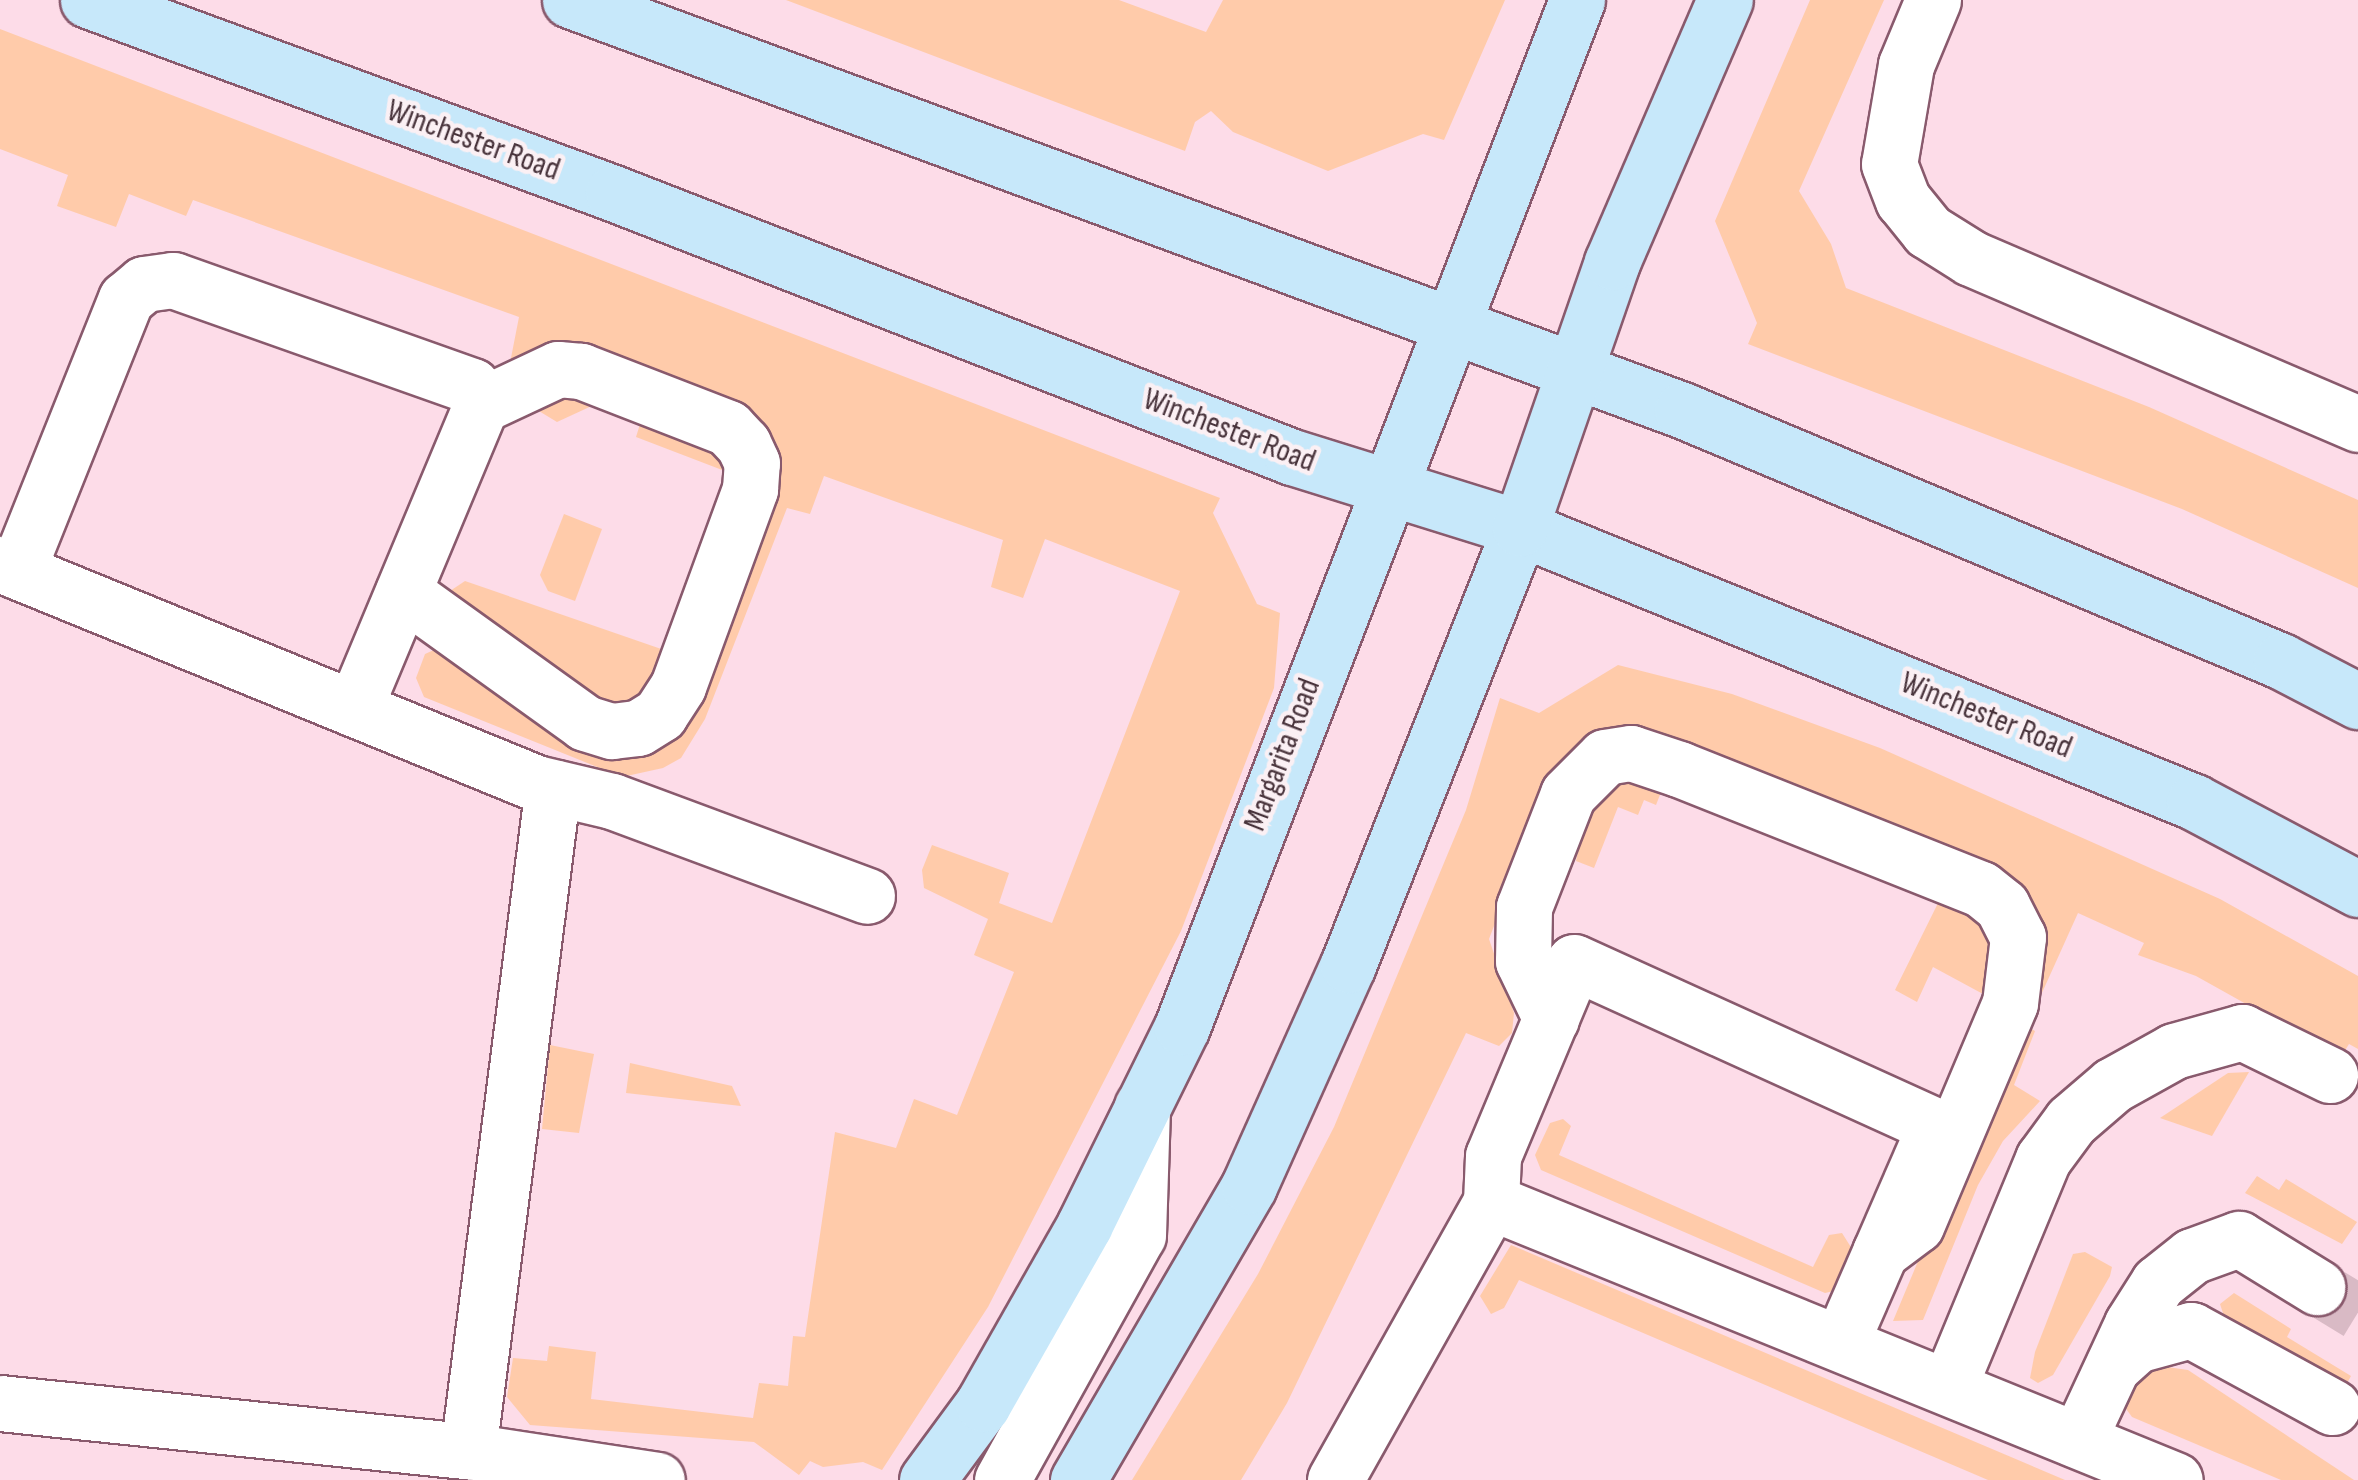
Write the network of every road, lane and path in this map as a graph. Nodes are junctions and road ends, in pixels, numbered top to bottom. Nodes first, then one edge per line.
1 (88, 0) edge
2 (570, 0) edge
3 (1577, 0) edge
4 (1725, 0) edge
5 (1933, 0) edge
6 (1448, 328) junction
7 (1575, 374) junction
8 (481, 405) junction
9 (2358, 424) edge
10 (1391, 489) junction
11 (1520, 528) junction
12 (8, 568) edge
13 (403, 592) junction
14 (2358, 701) edge
15 (354, 708) junction
16 (553, 787) junction
17 (2358, 888) edge
18 (867, 896) dead end
19 (1551, 1019) junction
20 (2330, 1075) dead end
21 (1142, 1108) junction
22 (1491, 1202) junction
23 (1880, 1252) junction
24 (2317, 1287) tunnel mouth
25 (1841, 1342) junction
26 (2113, 1366) junction
27 (1949, 1386) junction
28 (0, 1402) edge
29 (2332, 1407) dead end
30 (2078, 1440) junction
31 (468, 1451) junction
32 (657, 1480) edge
33 (928, 1480) edge
34 (1002, 1480) edge
35 (1078, 1480) edge
36 (1335, 1480) edge
37 (2175, 1480) edge

1 - 10 main road, Winchester Road
2 - 6 main road
3 - 6 main road, Margarita Road
4 - 7 main road
5 - 9 lane
6 - 7 main road
6 - 10 main road, Margarita Road
7 - 11 main road
7 - 14 main road
8 - 12 lane
8 - 13 lane
8 - 13 lane
10 - 11 main road, Winchester Road
10 - 21 main road, Margarita Road
11 - 17 main road, Winchester Road
11 - 35 main road
12 - 15 lane
13 - 15 lane
15 - 16 lane
16 - 18 lane
16 - 31 lane
19 - 22 lane
19 - 23 lane
19 - 23 lane
20 - 27 lane
21 - 33 main road, Margarita Road
21 - 34 lane
22 - 25 lane
22 - 36 lane
23 - 25 lane
24 - 26 lane
25 - 27 lane
26 - 29 lane
26 - 30 lane
27 - 30 lane
28 - 31 lane
30 - 37 lane
31 - 32 lane

